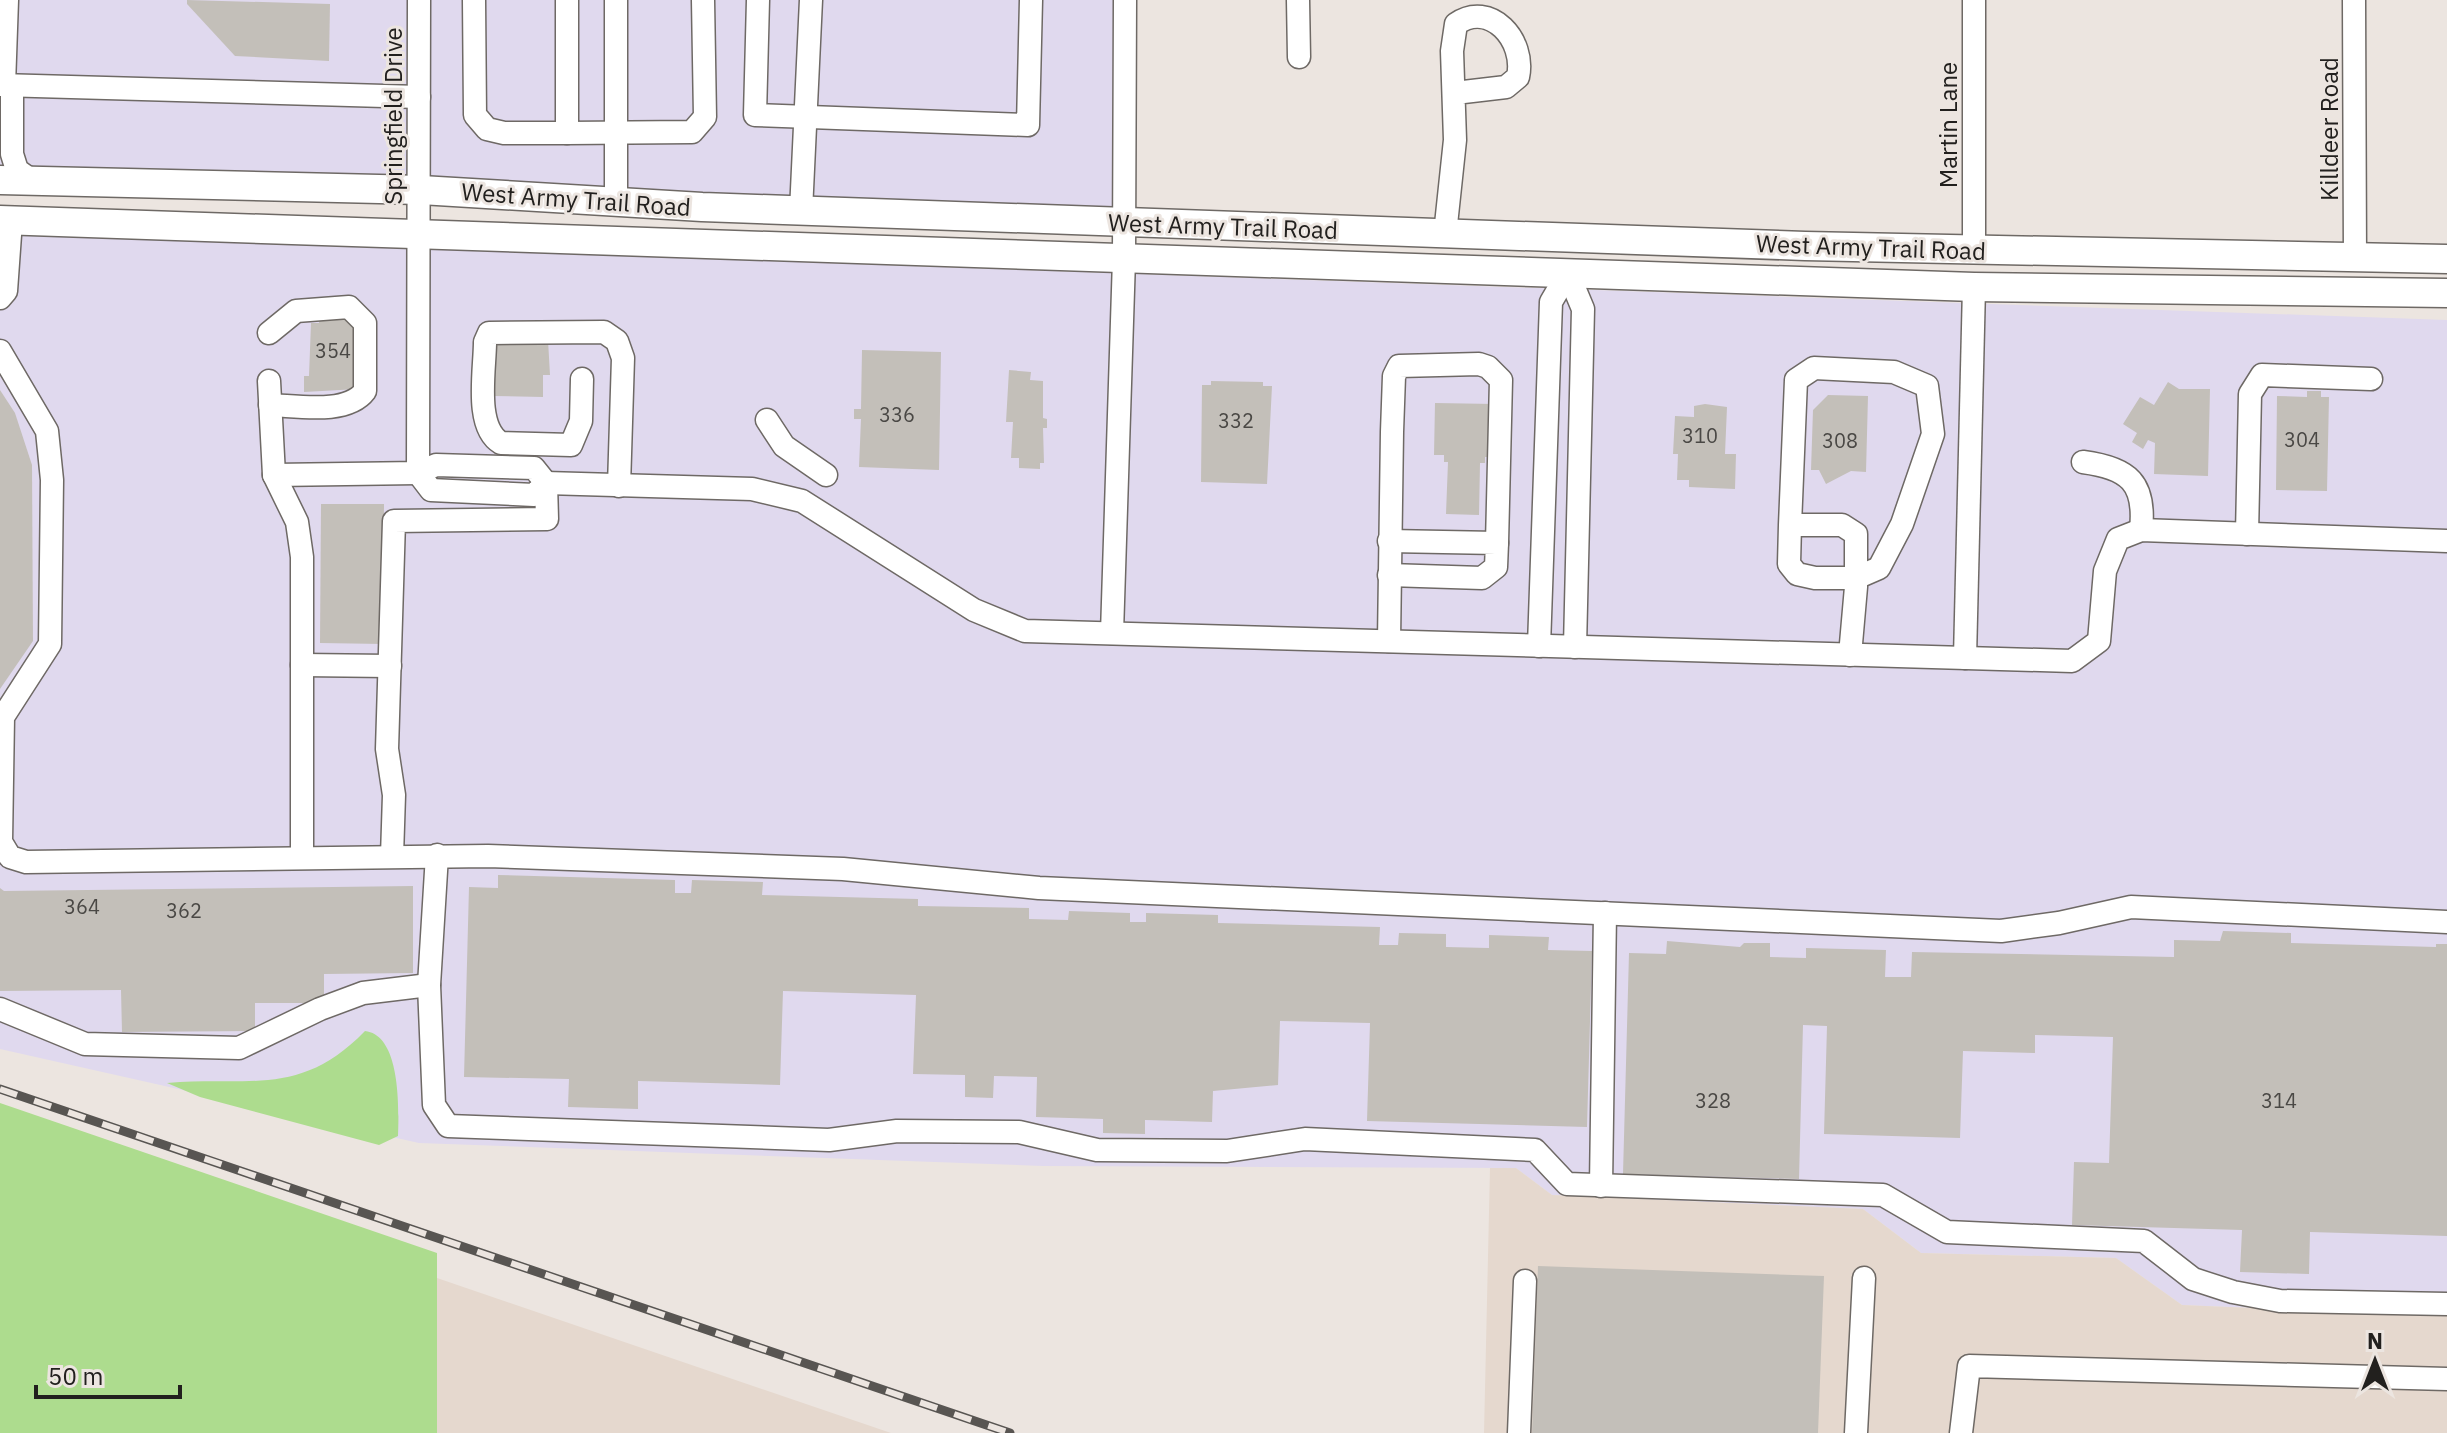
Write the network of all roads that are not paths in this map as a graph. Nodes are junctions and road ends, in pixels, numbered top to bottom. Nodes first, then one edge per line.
1 (7, 0) edge
2 (419, 0) edge
3 (491, 0) edge
4 (567, 0) edge
5 (616, 0) edge
6 (703, 0) edge
7 (758, 0) edge
8 (811, 0) edge
9 (1031, 0) edge
10 (1125, 0) edge
11 (1298, 0) edge
12 (1974, 0) edge
13 (2354, 0) edge
14 (474, 9) edge
15 (1299, 57) dead end
16 (5, 85) edge
17 (1455, 93) dead end
18 (419, 97) junction
19 (808, 119) junction
20 (567, 133) junction
21 (617, 133) junction
22 (0, 180) edge
23 (31, 180) junction
24 (421, 190) junction
25 (616, 202) junction
26 (801, 211) junction
27 (6, 220) edge
28 (1124, 224) junction
29 (419, 232) junction
30 (1445, 234) junction
31 (1571, 238) junction
32 (1974, 251) junction
33 (2014, 252) junction
34 (2355, 258) junction
35 (1124, 259) junction
36 (2447, 259) edge
37 (1568, 273) junction
38 (1974, 287) junction
39 (2447, 293) edge
40 (0, 298) edge
41 (269, 333) dead end
42 (0, 351) edge
43 (582, 379) dead end
44 (2371, 379) dead end
45 (269, 381) dead end
46 (270, 405) junction
47 (767, 420) dead end
48 (2083, 462) dead end
49 (418, 473) junction
50 (274, 475) junction
51 (826, 475) dead end
52 (546, 483) junction
53 (619, 486) junction
54 (1790, 525) junction
55 (2141, 530) junction
56 (2247, 534) junction
57 (1389, 541) junction
58 (2447, 541) edge
59 (1497, 543) junction
60 (1389, 575) junction
61 (1856, 578) junction
62 (1112, 633) junction
63 (1389, 641) junction
64 (1539, 646) junction
65 (1575, 647) junction
66 (1850, 655) junction
67 (1965, 658) junction
68 (302, 665) junction
69 (390, 666) junction
70 (437, 855) junction
71 (392, 856) junction
72 (302, 857) junction
73 (1605, 913) junction
74 (2447, 922) edge
75 (429, 985) junction
76 (0, 1009) edge
77 (1601, 1186) junction
78 (1864, 1278) dead end
79 (1525, 1281) dead end
80 (2447, 1304) edge
81 (2447, 1379) edge
82 (1519, 1433) edge
83 (1856, 1433) edge
84 (1961, 1433) edge

1 - 16 street
2 - 18 street, Springfield Drive
3 - 14 street
4 - 20 street
5 - 21 street
6 - 21 street
7 - 19 street
8 - 19 street
9 - 19 street
10 - 28 street
11 - 15 street
12 - 32 street, Martin Lane
13 - 34 street, Killdeer Road
14 - 20 street
16 - 18 street
16 - 23 street
17 - 30 street
18 - 24 street, Springfield Drive
19 - 26 street
20 - 21 street
21 - 25 street
22 - 23 main road, West Army Trail Road
23 - 24 main road, West Army Trail Road
24 - 25 main road, West Army Trail Road
24 - 29 street, Springfield Drive
25 - 26 main road, West Army Trail Road
26 - 28 main road, West Army Trail Road
27 - 29 main road, West Army Trail Road
27 - 40 street
28 - 30 main road, West Army Trail Road
28 - 35 street
29 - 35 main road, West Army Trail Road
29 - 49 street, Springfield Drive
30 - 31 main road, West Army Trail Road
31 - 32 main road, West Army Trail Road
31 - 37 main road
32 - 33 main road, West Army Trail Road
33 - 34 main road, West Army Trail Road
33 - 38 main road
34 - 36 main road, West Army Trail Road
35 - 37 main road, West Army Trail Road
35 - 62 street
37 - 38 main road, West Army Trail Road
37 - 64 street
37 - 65 street
38 - 39 main road, West Army Trail Road
38 - 67 street
41 - 46 street
42 - 72 street
43 - 53 street
44 - 56 street
45 - 46 street
46 - 50 street
47 - 51 street
48 - 55 street
49 - 50 street
49 - 52 street
50 - 68 street
52 - 53 street
52 - 69 street
53 - 62 street
54 - 61 street
54 - 61 street
54 - 61 street
55 - 56 street
55 - 67 street
56 - 58 street
57 - 59 street
57 - 59 street
57 - 60 street
59 - 60 street
60 - 63 street
61 - 66 street
62 - 63 street
63 - 64 street
64 - 65 street
65 - 66 street
66 - 67 street
68 - 69 street
68 - 72 street
69 - 71 street
70 - 71 street
70 - 73 street
70 - 75 street
71 - 72 street
73 - 74 street
73 - 77 street
75 - 76 street
75 - 77 street
77 - 80 street
78 - 83 street
79 - 82 street
81 - 84 street

